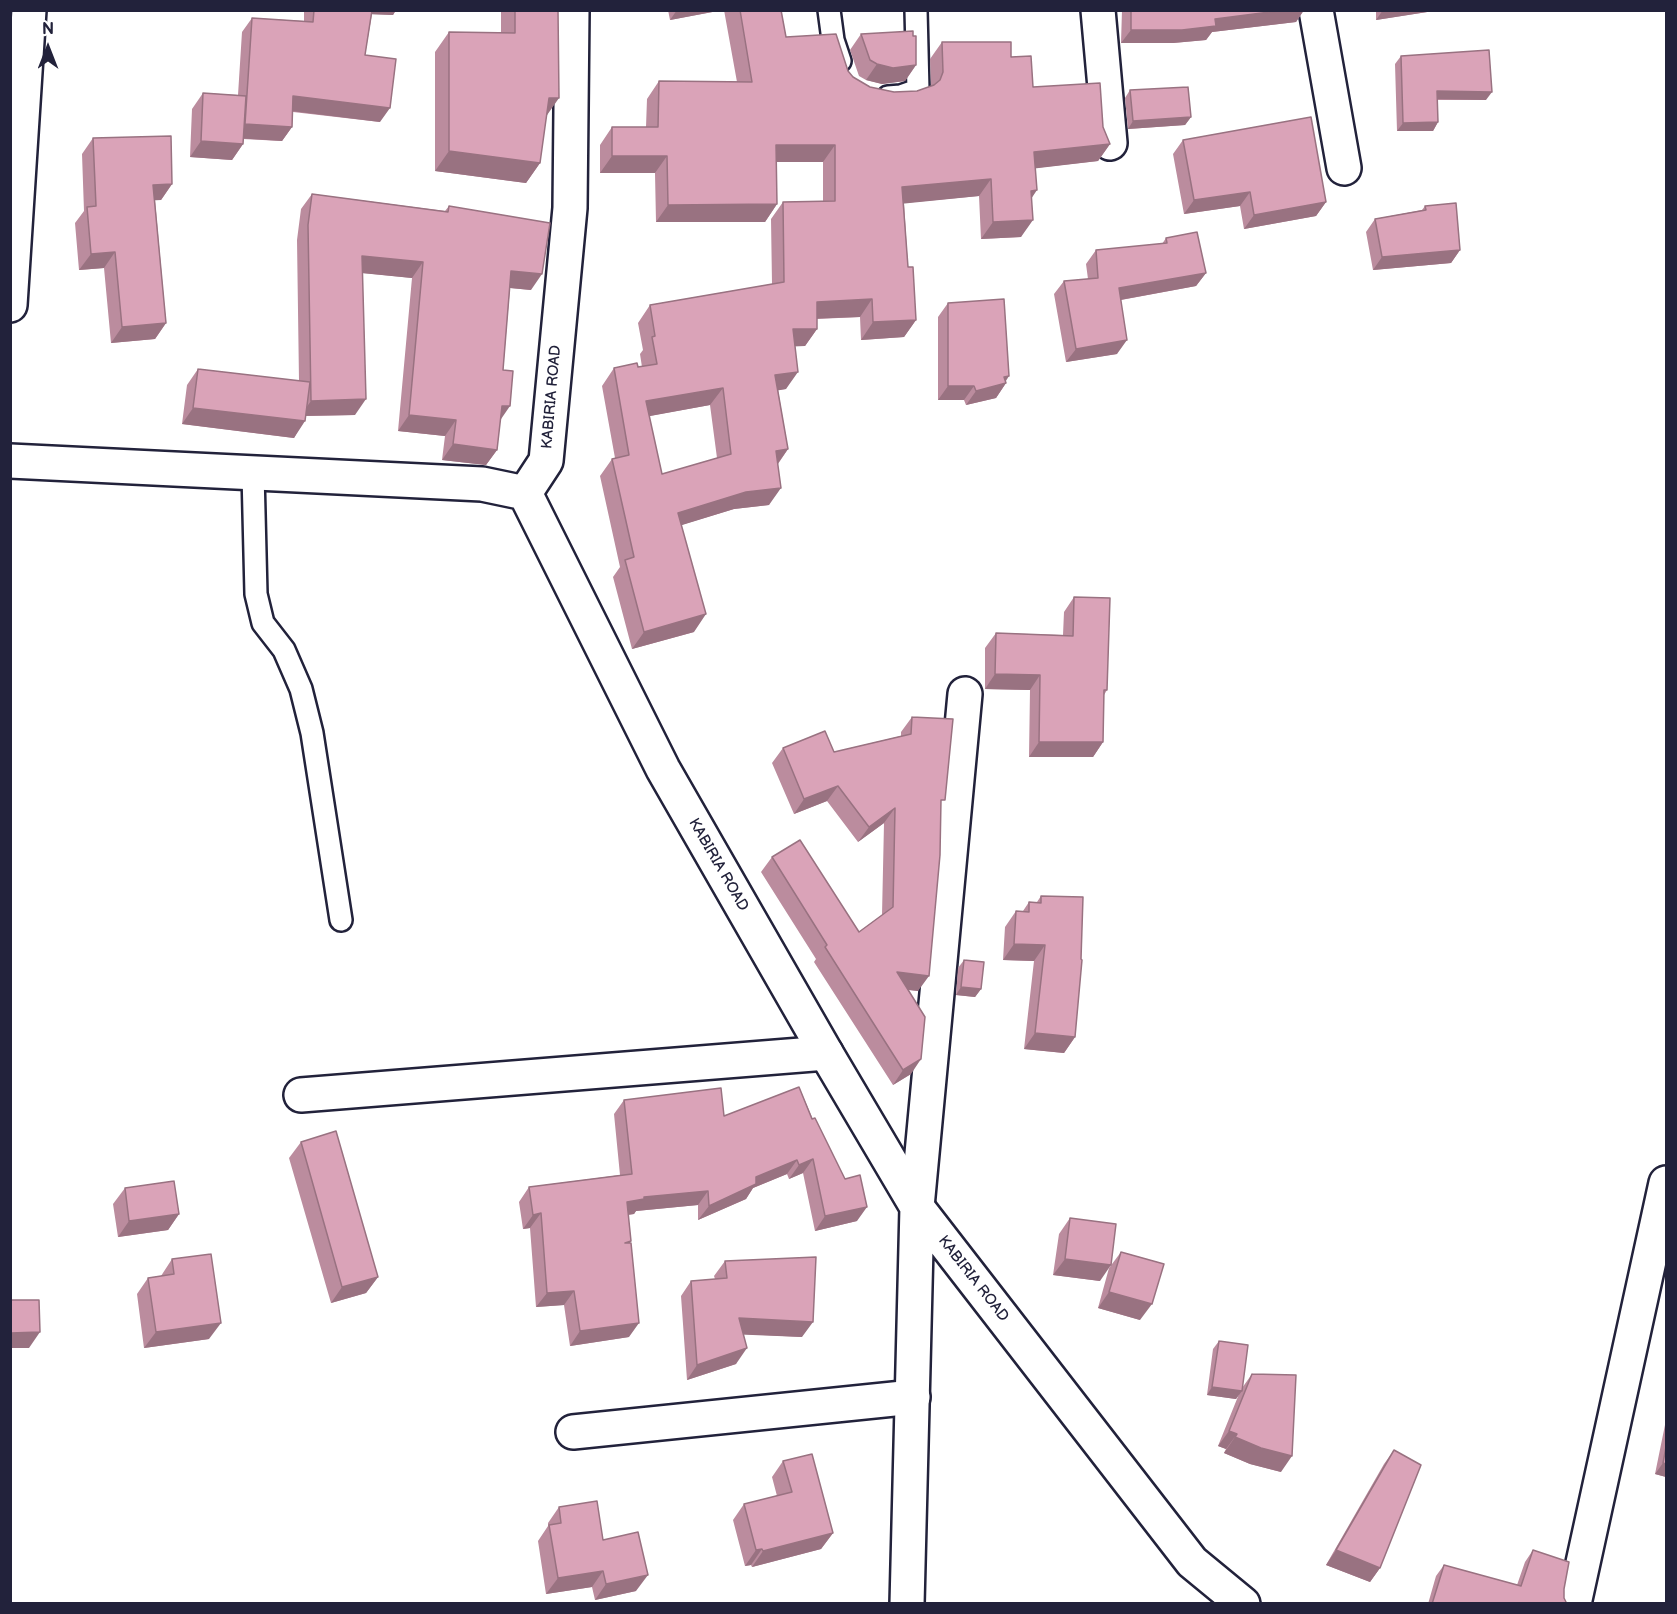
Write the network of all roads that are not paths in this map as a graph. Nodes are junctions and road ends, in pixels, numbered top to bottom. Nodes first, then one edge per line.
1 (29, 10) edge
2 (572, 10) edge
3 (829, 10) edge
4 (916, 10) edge
5 (1098, 10) edge
6 (1316, 10) edge
7 (848, 84) edge
8 (871, 95) edge
9 (1110, 143) edge
10 (1344, 168) dead end
11 (10, 305) edge
12 (10, 460) edge
13 (253, 473) junction
14 (525, 493) junction
15 (964, 694) dead end
16 (341, 920) dead end
17 (826, 1053) junction
18 (301, 1095) dead end
19 (1666, 1183) edge
20 (917, 1207) junction
21 (913, 1397) junction
22 (573, 1432) dead end
23 (907, 1604) edge
24 (1243, 1604) edge
25 (1574, 1604) edge

1 - 11 street
2 - 14 street, KABIRIA ROAD
3 - 7 lane
4 - 8 lane
5 - 9 street
6 - 10 street
12 - 13 street
13 - 14 street
13 - 16 lane
14 - 17 street, KABIRIA ROAD
15 - 20 street
17 - 18 street
17 - 20 street, KABIRIA ROAD
19 - 25 street
20 - 21 street
20 - 24 street, KABIRIA ROAD
21 - 22 street
21 - 23 street

